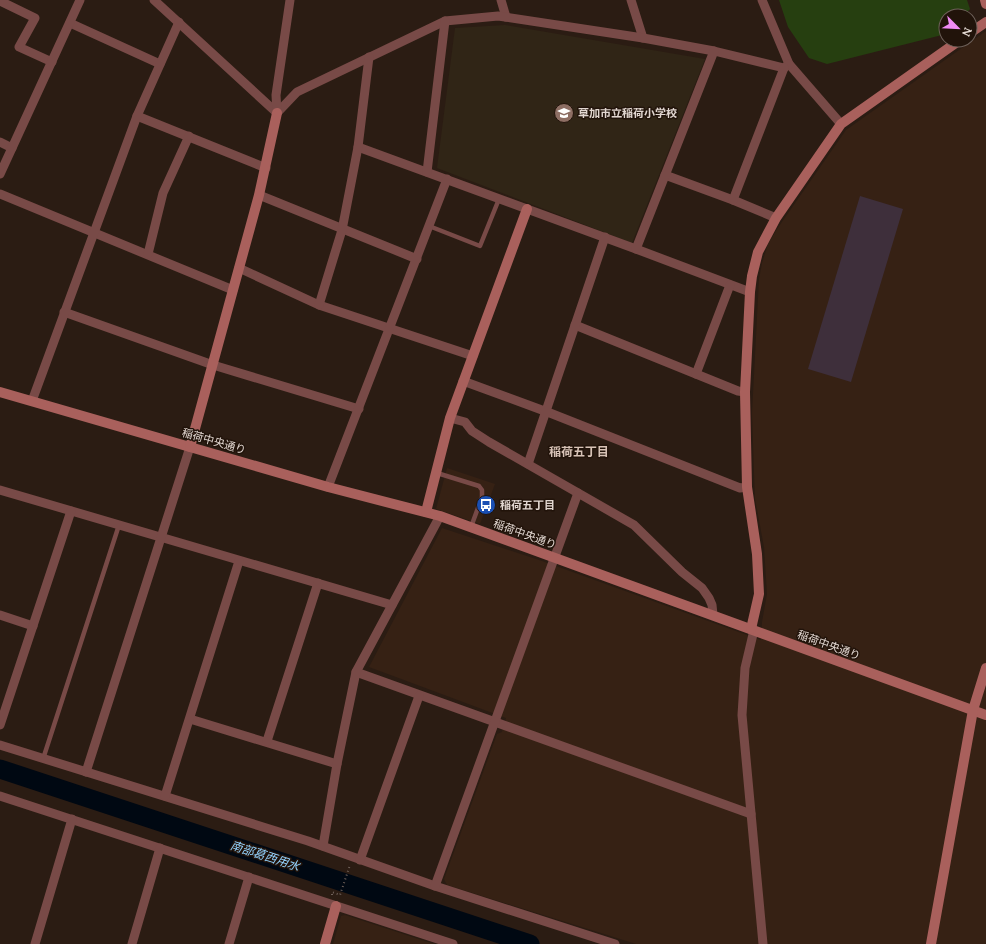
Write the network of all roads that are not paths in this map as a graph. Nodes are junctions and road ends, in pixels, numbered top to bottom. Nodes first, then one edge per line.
1 (80, 0) edge
2 (154, 0) edge
3 (290, 0) edge
4 (501, 0) edge
5 (631, 0) edge
6 (762, 0) edge
7 (985, 0) edge
8 (0, 1) edge
9 (986, 4) edge
10 (506, 17) junction
11 (445, 21) junction
12 (179, 22) junction
13 (70, 23) junction
14 (643, 38) junction
15 (949, 48) edge
16 (714, 51) junction
17 (369, 57) junction
18 (52, 62) junction
19 (160, 64) junction
20 (786, 66) junction
21 (277, 113) junction
22 (137, 116) junction
23 (841, 124) junction
24 (189, 136) junction
25 (0, 142) edge
26 (358, 147) junction
27 (12, 148) junction
28 (266, 168) junction
29 (427, 172) junction
30 (0, 174) edge
31 (665, 175) junction
32 (447, 179) junction
33 (0, 194) edge
34 (259, 195) junction
35 (499, 199) junction
36 (733, 200) junction
37 (527, 209) junction
38 (776, 218) junction
39 (429, 226) junction
40 (342, 230) junction
41 (93, 233) junction
42 (605, 237) junction
43 (636, 249) junction
44 (148, 254) junction
45 (417, 259) junction
46 (239, 268) junction
47 (730, 285) junction
48 (233, 290) junction
49 (750, 292) junction
50 (319, 305) junction
51 (64, 312) junction
52 (575, 325) junction
53 (390, 329) junction
54 (473, 356) junction
55 (212, 365) junction
56 (696, 374) junction
57 (463, 381) junction
58 (0, 392) edge
59 (745, 392) junction
60 (32, 401) junction
61 (359, 409) junction
62 (545, 411) junction
63 (450, 418) junction
64 (190, 447) junction
65 (528, 464) junction
66 (436, 472) junction
67 (328, 487) junction
68 (747, 487) junction
69 (0, 490) edge
70 (578, 493) junction
71 (71, 511) junction
72 (426, 512) junction
73 (440, 516) junction
74 (119, 525) junction
75 (471, 528) junction
76 (161, 537) junction
77 (555, 557) junction
78 (239, 561) junction
79 (318, 584) junction
80 (392, 605) junction
81 (0, 615) edge
82 (712, 615) junction
83 (33, 626) junction
84 (752, 629) junction
85 (986, 668) edge
86 (356, 672) junction
87 (419, 696) junction
88 (973, 710) junction
89 (986, 715) edge
90 (190, 718) junction
91 (495, 723) junction
92 (0, 725) edge
93 (267, 741) junction
94 (0, 745) edge
95 (43, 760) junction
96 (337, 764) junction
97 (86, 772) junction
98 (0, 796) edge
99 (165, 796) junction
100 (751, 814) junction
101 (72, 819) junction
102 (323, 846) junction
103 (160, 848) junction
104 (360, 860) junction
105 (249, 877) junction
106 (435, 886) junction
107 (336, 906) junction
108 (35, 944) edge
109 (132, 944) edge
110 (229, 944) edge
111 (325, 944) edge
112 (453, 944) edge
113 (615, 944) edge
114 (763, 944) edge
115 (931, 944) edge

1 - 13 street
2 - 12 street
3 - 21 street
4 - 10 street
5 - 14 street
6 - 20 street
7 - 9 street
8 - 18 street
10 - 11 street
10 - 14 street
11 - 17 street
11 - 29 street
12 - 19 street
12 - 21 street
13 - 18 street
13 - 19 street
14 - 16 street
15 - 23 street
16 - 20 street
16 - 31 street
17 - 21 street
17 - 26 street
18 - 27 street
19 - 22 street
20 - 23 street
20 - 36 street
21 - 28 street
22 - 24 street
22 - 41 street
23 - 38 street
24 - 28 street
24 - 44 street
25 - 27 street
26 - 29 street
26 - 40 street
27 - 30 street
28 - 34 street
29 - 32 street
31 - 36 street
31 - 43 street
32 - 35 street
32 - 39 street
33 - 41 street
34 - 40 street
34 - 46 street
35 - 37 street
35 - 39 lane
36 - 38 street
37 - 42 street
37 - 54 street
38 - 49 street
39 - 45 street
40 - 45 street
40 - 50 street
41 - 44 street
41 - 51 street
42 - 43 street
42 - 52 street
43 - 47 street
44 - 48 street
45 - 53 street
46 - 48 street
46 - 50 street
47 - 49 street
47 - 56 street
48 - 55 street
49 - 59 street
50 - 53 street
51 - 55 street
51 - 60 street
52 - 56 street
52 - 62 street
53 - 54 street
53 - 61 street
54 - 57 street
55 - 61 street
55 - 64 street
56 - 59 street
57 - 62 street
57 - 63 street
58 - 60 street, 稲荷中央通り
59 - 68 street
60 - 64 street, 稲荷中央通り
61 - 67 street
62 - 65 street
62 - 68 street
63 - 65 street
63 - 66 street
64 - 67 street, 稲荷中央通り
64 - 76 street
65 - 70 street
66 - 72 street
66 - 75 lane
67 - 72 street, 稲荷中央通り
68 - 84 street
69 - 71 street
70 - 77 street
70 - 82 street
71 - 74 street
71 - 83 street
72 - 73 street, 稲荷中央通り
73 - 75 street, 稲荷中央通り
73 - 80 street
74 - 76 street
74 - 95 lane
75 - 77 street, 稲荷中央通り
76 - 78 street
76 - 97 street
77 - 82 street, 稲荷中央通り
77 - 91 street
78 - 79 street
78 - 90 street
79 - 80 street
79 - 93 street
80 - 86 street
81 - 83 street
82 - 84 street, 稲荷中央通り
83 - 92 street
84 - 88 street, 稲荷中央通り
84 - 100 street
85 - 88 street
86 - 87 street
86 - 96 street
87 - 91 street
87 - 104 street
88 - 89 street, 稲荷中央通り
88 - 115 street
90 - 93 street
90 - 99 street
91 - 100 street
91 - 106 street
93 - 96 street
94 - 95 street
95 - 97 street
96 - 102 street
97 - 99 street
98 - 101 street
99 - 102 street
100 - 114 street
101 - 103 street
101 - 108 street
102 - 104 street
103 - 105 street
103 - 109 street
104 - 106 street
105 - 107 street
105 - 110 street
106 - 113 street
107 - 111 street
107 - 112 street

